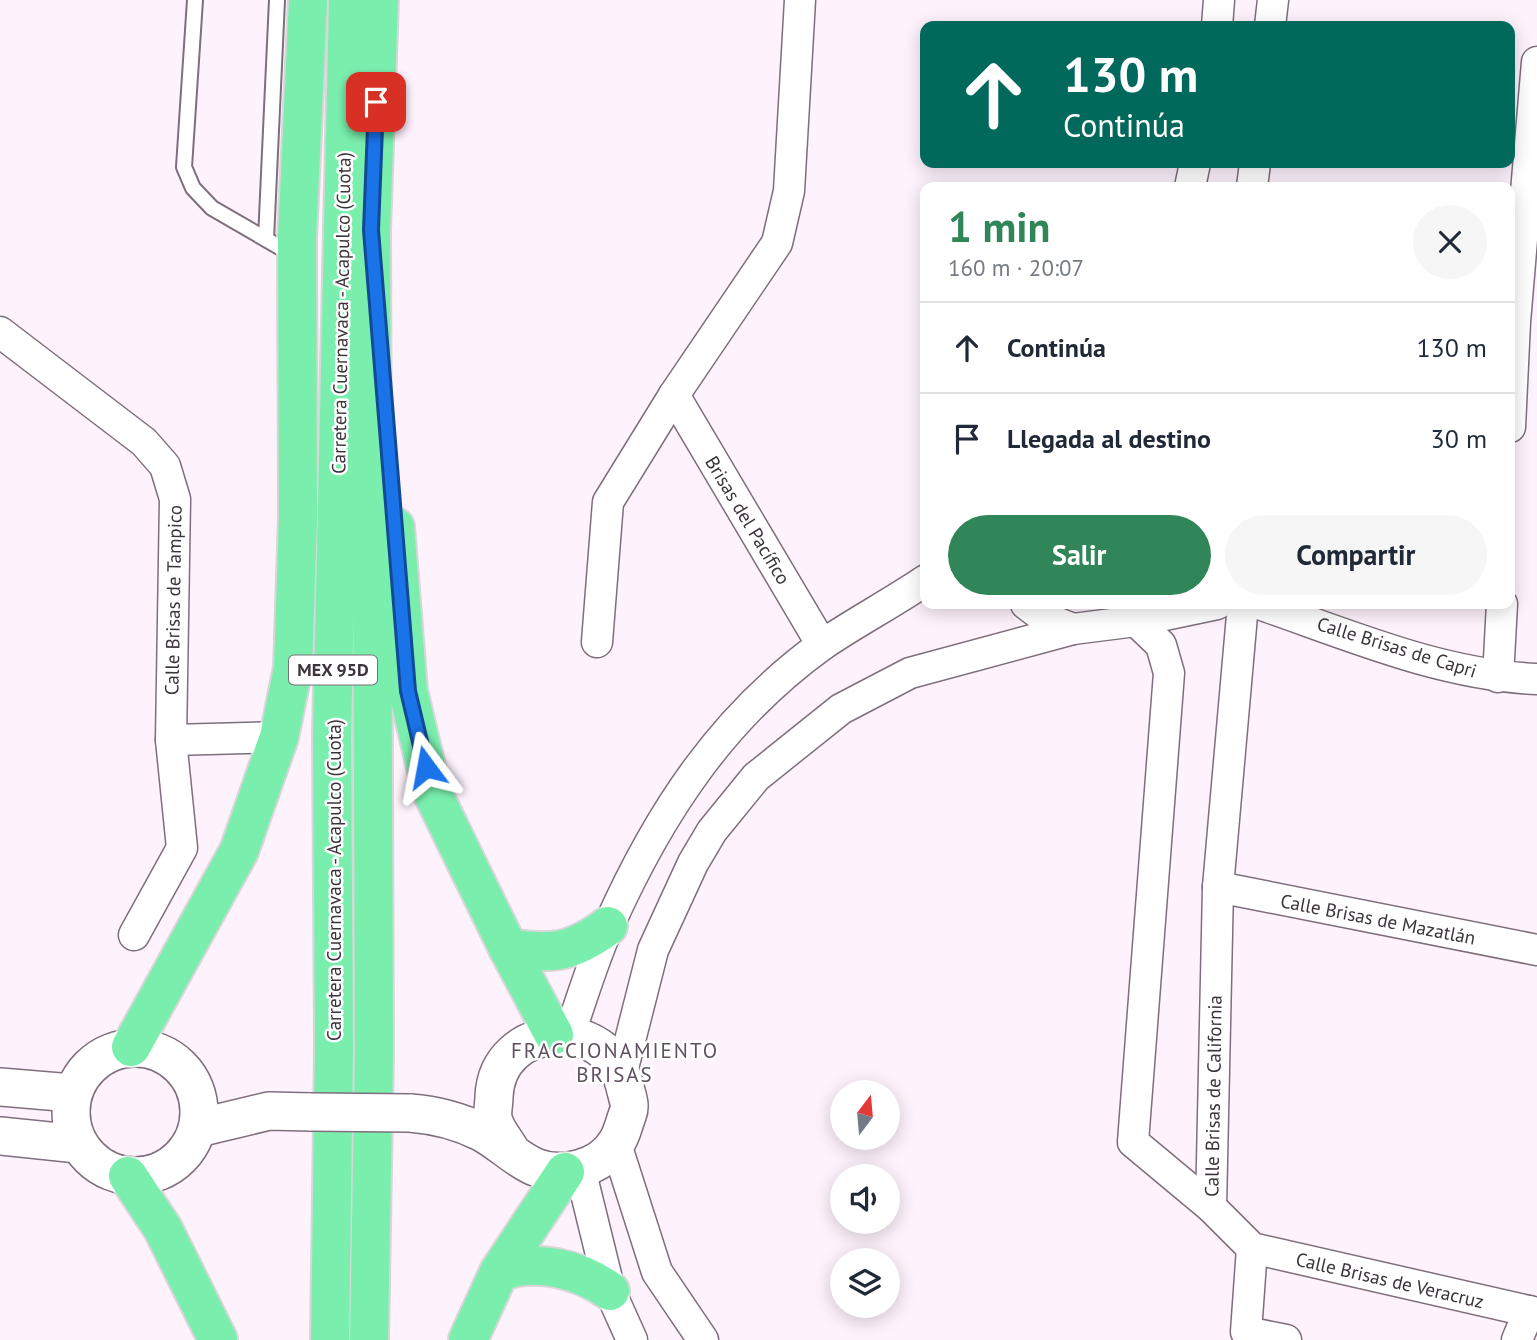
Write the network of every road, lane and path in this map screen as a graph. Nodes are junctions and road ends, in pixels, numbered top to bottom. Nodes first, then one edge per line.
1 (195, 0) edge
2 (277, 0) edge
3 (309, 0) edge
4 (348, 0) edge
5 (379, 0) edge
6 (800, 0) edge
7 (1219, 0) edge
8 (1273, 0) edge
9 (1217, 21) edge
10 (1271, 21) edge
11 (1537, 62) edge
12 (371, 230) junction
13 (281, 248) junction
14 (1526, 323) edge
15 (0, 332) edge
16 (1515, 394) edge
17 (674, 395) junction
18 (298, 517) junction
19 (920, 584) edge
20 (1033, 609) edge
21 (1170, 609) edge
22 (1243, 609) edge
23 (1274, 609) edge
24 (1502, 609) edge
25 (1142, 612) edge
26 (1073, 629) junction
27 (597, 642) dead end
28 (822, 645) junction
29 (1498, 677) junction
30 (1537, 679) edge
31 (332, 736) junction
32 (279, 737) junction
33 (171, 740) junction
34 (650, 844) junction
35 (693, 863) junction
36 (1218, 887) junction
37 (608, 926) junction
38 (134, 935) dead end
39 (508, 948) junction
40 (1537, 950) edge
41 (562, 1035) junction
42 (131, 1047) junction
43 (622, 1072) junction
44 (495, 1082) junction
45 (0, 1087) edge
46 (195, 1088) junction
47 (72, 1093) junction
48 (269, 1111) junction
49 (423, 1114) junction
50 (198, 1128) junction
51 (0, 1136) edge
52 (78, 1143) junction
53 (616, 1144) junction
54 (511, 1151) junction
55 (572, 1171) junction
56 (128, 1177) junction
57 (1211, 1207) junction
58 (1252, 1248) junction
59 (499, 1272) junction
60 (610, 1291) junction
61 (1533, 1312) edge
62 (218, 1340) edge
63 (330, 1340) edge
64 (369, 1340) edge
65 (468, 1340) edge
66 (632, 1340) edge
67 (704, 1340) edge
68 (1286, 1340) edge
69 (1517, 1340) edge

1 - 13 lane
2 - 13 lane
3 - 13 highway
4 - 31 highway, Carretera Cuernavaca - Acapulco (Cuota) / MEX 95D
5 - 12 highway, Carretera Cuernavaca - Acapulco (Cuota) / MEX 95D
6 - 17 street
7 - 9 street
8 - 10 street
11 - 14 street
12 - 39 highway
12 - 64 highway, Carretera Cuernavaca - Acapulco (Cuota) / MEX 95D
13 - 18 highway
14 - 16 street
15 - 33 street, Calle Brisas de Tampico
17 - 27 street
17 - 28 street, Brisas del Pacífico
18 - 31 highway
18 - 32 highway
19 - 28 street
20 - 26 street
21 - 25 street
22 - 36 street, Calle Brisas de California
23 - 29 street, Calle Brisas de Capri
24 - 29 street
25 - 26 street
25 - 57 street, Calle Brisas de California
26 - 35 street
28 - 34 street
29 - 30 street, Calle Brisas de Capri
31 - 63 highway, Carretera Cuernavaca - Acapulco (Cuota) / MEX 95D
32 - 33 street
32 - 42 highway
33 - 38 street, Calle Brisas de Tampico
34 - 35 street
34 - 37 street
35 - 43 street
36 - 40 street, Calle Brisas de Mazatlán
36 - 57 street, Calle Brisas de California
37 - 39 highway
37 - 41 street
39 - 41 highway
41 - 43 street
41 - 44 street
42 - 46 street
42 - 47 street
43 - 53 street
44 - 49 street
44 - 54 street
45 - 47 street
46 - 48 street
46 - 50 street
47 - 52 street
48 - 49 street, bridge
48 - 50 street
49 - 54 street
50 - 56 street
51 - 52 street
52 - 56 street
53 - 55 street
53 - 67 street
54 - 55 street
55 - 59 highway
55 - 60 street
56 - 62 highway
57 - 58 street
58 - 61 street, Calle Brisas de Veracruz
58 - 68 street
59 - 60 highway
59 - 65 highway
60 - 66 street
61 - 69 street, Calle Brisas de Veracruz

